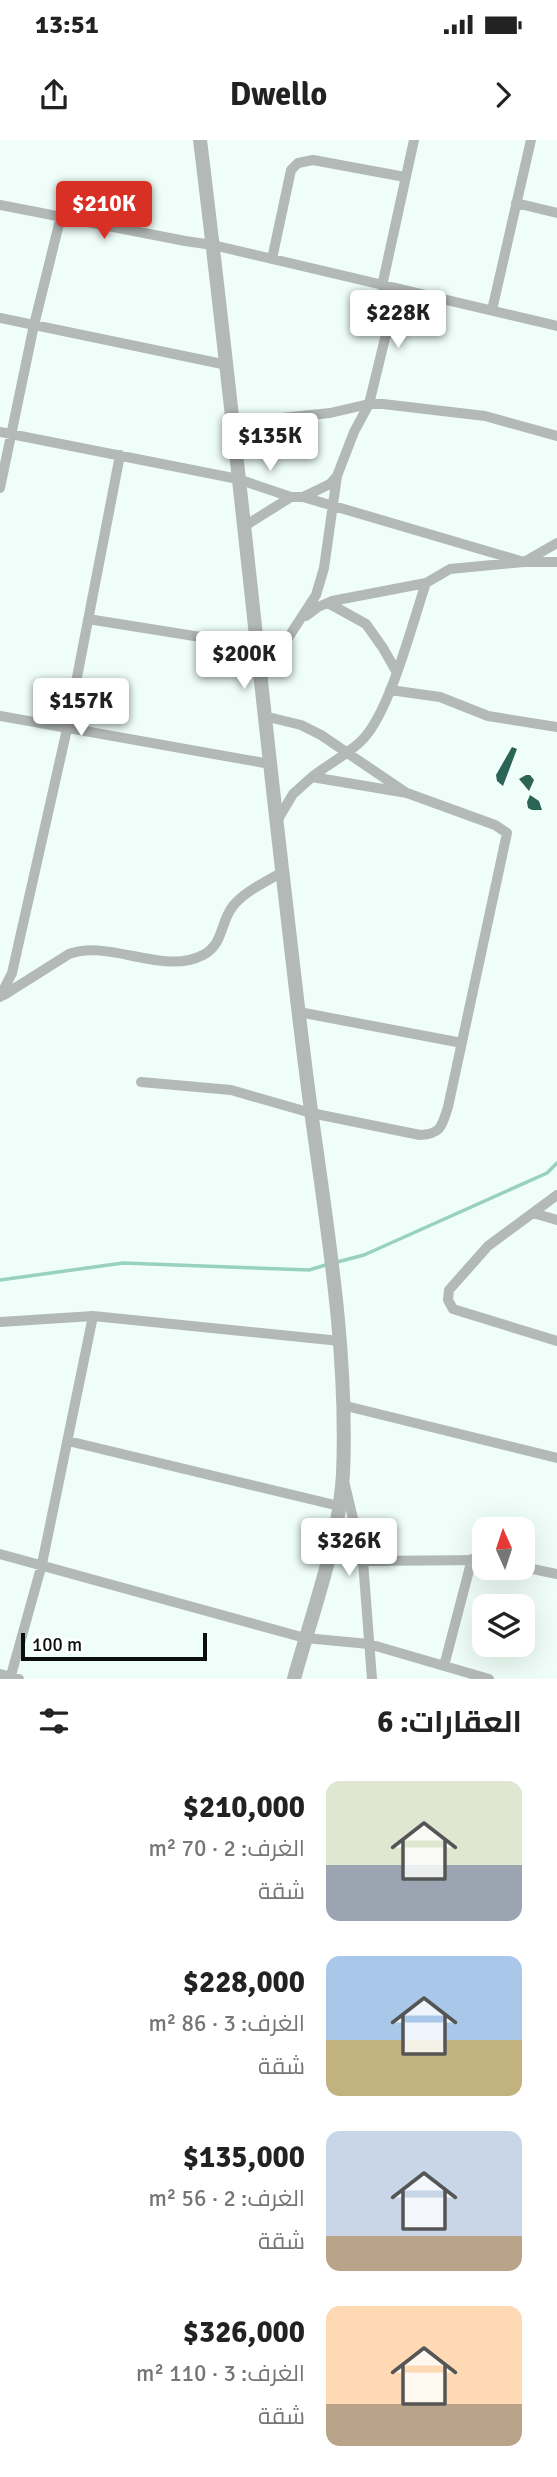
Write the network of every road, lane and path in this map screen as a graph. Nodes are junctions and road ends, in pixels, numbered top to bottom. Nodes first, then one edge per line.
1 (200, 140) edge
2 (414, 140) edge
3 (531, 140) edge
4 (405, 177) junction
5 (516, 203) junction
6 (0, 205) edge
7 (557, 213) edge
8 (61, 216) junction
9 (213, 244) junction
10 (272, 259) junction
11 (382, 286) junction
12 (397, 289) junction
13 (492, 310) junction
14 (0, 318) edge
15 (34, 325) junction
16 (557, 326) edge
17 (227, 365) junction
18 (369, 404) junction
19 (232, 423) junction
20 (5, 433) edge
21 (557, 436) edge
22 (120, 455) junction
23 (337, 476) junction
24 (238, 479) junction
25 (0, 488) edge
26 (297, 497) junction
27 (331, 506) junction
28 (243, 527) junction
29 (557, 543) edge
30 (524, 562) junction
31 (557, 562) edge
32 (426, 583) junction
33 (328, 603) junction
34 (88, 619) junction
35 (301, 620) junction
36 (257, 646) junction
37 (396, 671) junction
38 (260, 681) junction
39 (390, 690) junction
40 (0, 716) edge
41 (264, 716) junction
42 (557, 727) edge
43 (66, 729) junction
44 (345, 752) junction
45 (270, 764) junction
46 (312, 777) junction
47 (407, 793) junction
48 (276, 821) junction
49 (282, 872) junction
50 (1, 997) edge
51 (299, 1012) junction
52 (462, 1043) junction
53 (141, 1082) dead end
54 (312, 1113) junction
55 (557, 1195) edge
56 (533, 1213) junction
57 (557, 1220) edge
58 (93, 1316) junction
59 (0, 1322) edge
60 (557, 1340) edge
61 (340, 1341) junction
62 (342, 1405) junction
63 (68, 1441) junction
64 (557, 1458) edge
65 (343, 1475) junction
66 (339, 1506) junction
67 (0, 1553) edge
68 (472, 1559) joint
69 (363, 1561) junction
70 (41, 1564) junction
71 (536, 1570) edge
72 (557, 1574) edge
73 (305, 1638) junction
74 (369, 1644) junction
75 (444, 1666) junction
76 (10, 1677) edge
77 (294, 1679) edge
78 (372, 1679) edge
79 (489, 1679) edge

1 - 9 street
2 - 4 street
3 - 5 street
4 - 10 street
4 - 11 street
5 - 7 street
5 - 13 street
6 - 8 street
8 - 9 street
8 - 15 street
9 - 10 street
9 - 17 street
10 - 11 street
11 - 12 street
12 - 13 street
12 - 18 street
13 - 16 street
14 - 15 street
15 - 17 street
15 - 20 street
17 - 19 street
18 - 19 street
18 - 21 street
18 - 23 street
19 - 24 street
20 - 22 street
20 - 25 street
22 - 24 street
22 - 34 street
23 - 26 street
23 - 27 street
24 - 26 street
24 - 28 street
26 - 27 street
26 - 28 street
27 - 30 street
27 - 35 street
28 - 36 street
29 - 30 street
30 - 31 street
30 - 32 street
32 - 33 street
32 - 37 street
33 - 35 street
33 - 37 street
34 - 36 street
34 - 43 street
35 - 38 street
36 - 38 street
37 - 39 street
38 - 41 street
39 - 42 street
39 - 44 street
40 - 43 street
41 - 44 street
41 - 45 street
43 - 45 street
43 - 50 street
44 - 46 street
44 - 47 street
45 - 48 street
46 - 47 street
46 - 48 street
47 - 52 street
48 - 49 street
49 - 50 street
49 - 51 street
51 - 52 street
51 - 54 street
52 - 54 street
53 - 54 street
54 - 61 street
55 - 56 street
56 - 57 street
56 - 60 street
58 - 59 street
58 - 61 street
58 - 63 street
61 - 62 street
62 - 64 street
62 - 65 street
63 - 66 street
63 - 70 street
65 - 66 street
65 - 69 street
66 - 73 street
67 - 70 street
68 - 69 street
68 - 75 street
69 - 74 street
70 - 73 street
70 - 76 street
71 - 72 street
73 - 74 street
73 - 77 street
74 - 75 street
74 - 78 street
75 - 79 street

